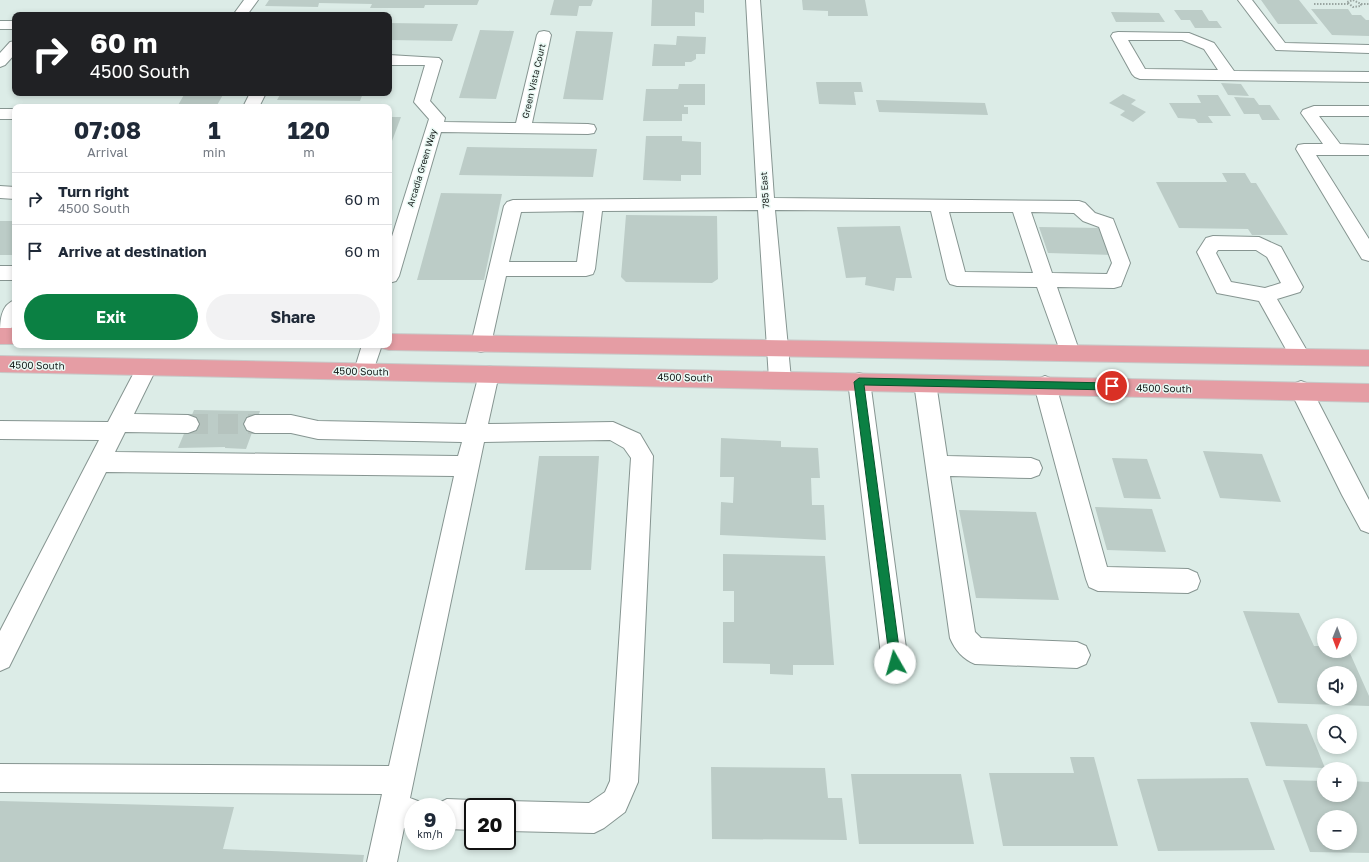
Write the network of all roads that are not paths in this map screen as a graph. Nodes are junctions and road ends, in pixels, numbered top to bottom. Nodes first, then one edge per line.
1 (251, 0) edge
2 (753, 0) edge
3 (1245, 0) edge
4 (242, 12) edge
5 (0, 25) edge
6 (12, 26) edge
7 (544, 35) dead end
8 (12, 48) edge
9 (1369, 48) edge
10 (392, 60) edge
11 (0, 62) edge
12 (1229, 75) junction
13 (1369, 77) edge
14 (1369, 111) edge
15 (0, 114) edge
16 (12, 114) edge
17 (434, 127) junction
18 (523, 128) junction
19 (588, 129) dead end
20 (1335, 149) junction
21 (1369, 150) edge
22 (0, 192) edge
23 (12, 193) edge
24 (766, 204) junction
25 (594, 205) junction
26 (938, 205) junction
27 (1020, 206) junction
28 (1369, 254) edge
29 (392, 266) edge
30 (498, 269) junction
31 (0, 273) edge
32 (12, 273) edge
33 (1045, 281) junction
34 (1265, 295) dead end
35 (12, 311) edge
36 (0, 329) edge
37 (0, 336) edge
38 (12, 336) edge
39 (392, 342) edge
40 (482, 344) junction
41 (371, 348) edge
42 (777, 348) junction
43 (1070, 353) junction
44 (1300, 356) junction
45 (1369, 358) edge
46 (0, 364) edge
47 (147, 367) junction
48 (364, 372) junction
49 (489, 374) junction
50 (780, 379) junction
51 (859, 382) junction
52 (925, 383) junction
53 (1045, 385) junction
54 (1301, 390) junction
55 (1369, 392) edge
56 (188, 424) tunnel mouth
57 (255, 424) tunnel mouth
58 (117, 427) junction
59 (0, 430) edge
60 (475, 433) junction
61 (99, 462) junction
62 (468, 466) junction
63 (937, 466) junction
64 (1031, 468) dead end
65 (1360, 488) edge
66 (1369, 522) edge
67 (1188, 581) dead end
68 (1077, 655) dead end
69 (0, 658) edge
70 (895, 663) dead end
71 (0, 778) edge
72 (400, 780) junction
73 (403, 813) edge
74 (516, 816) edge
75 (382, 862) edge

1 - 4 street
2 - 24 street, 785 East
3 - 9 street
5 - 6 street
7 - 18 street, Green Vista Court
8 - 11 street
10 - 17 street, Arcadia Green Way
12 - 12 street
12 - 13 street
14 - 20 street
15 - 16 street
17 - 18 street, Green Vista Court
17 - 29 street, Arcadia Green Way
18 - 19 street, Green Vista Court
20 - 21 street
20 - 28 street
22 - 23 street
24 - 25 street
24 - 26 street
24 - 42 street, 785 East
25 - 30 street
25 - 30 street
26 - 27 street
26 - 33 street
27 - 33 street
27 - 33 street
30 - 40 street
31 - 32 street
33 - 43 street
34 - 44 street
35 - 36 street
37 - 38 main road
39 - 40 main road
40 - 42 main road
41 - 48 street
42 - 43 main road
42 - 50 street, 785 East
43 - 44 main road
44 - 45 main road
46 - 47 main road, 4500 South
47 - 48 main road, 4500 South
47 - 58 street
48 - 49 main road, 4500 South
49 - 50 main road, 4500 South
49 - 60 street
50 - 51 main road, 4500 South
51 - 52 main road, 4500 South
51 - 70 street
52 - 53 main road, 4500 South
52 - 63 street
53 - 54 main road, 4500 South
53 - 67 street
54 - 55 main road, 4500 South
54 - 65 street
56 - 58 street
57 - 60 street
58 - 59 street
58 - 61 street
60 - 62 street
60 - 74 street
61 - 62 street
61 - 69 street
62 - 72 street
63 - 64 street
63 - 68 street
65 - 66 street
71 - 72 street
72 - 73 street
73 - 75 street

